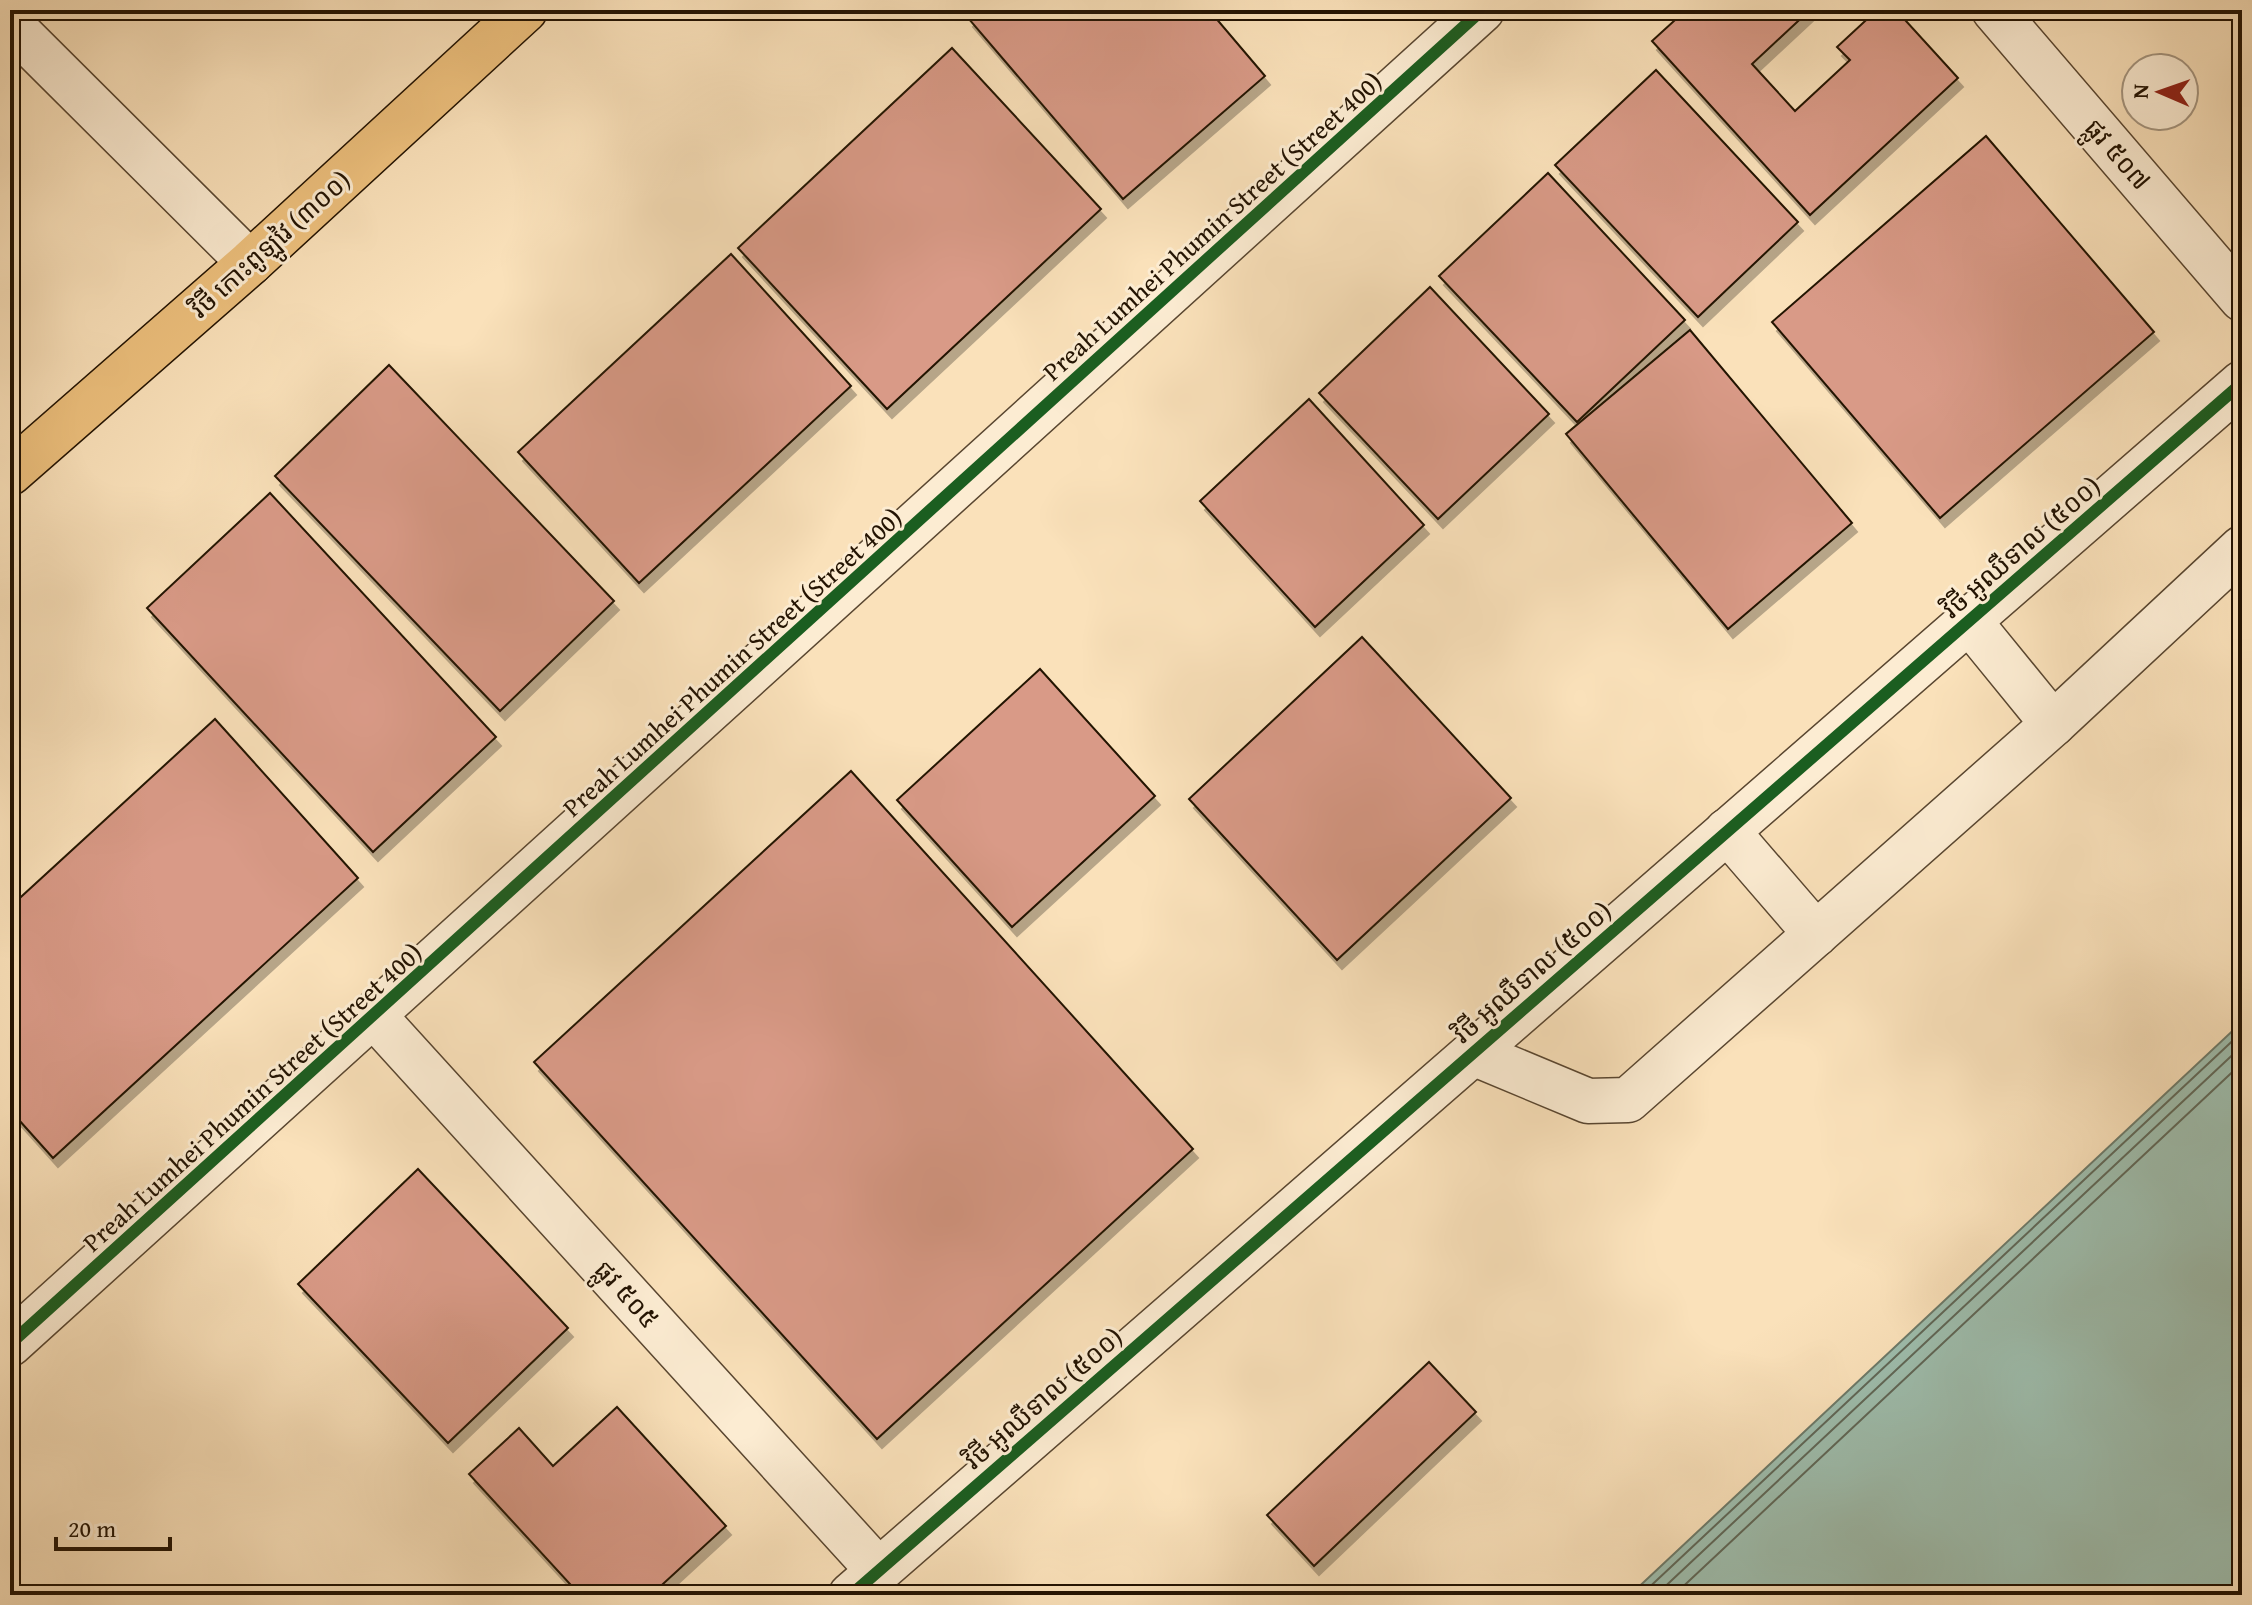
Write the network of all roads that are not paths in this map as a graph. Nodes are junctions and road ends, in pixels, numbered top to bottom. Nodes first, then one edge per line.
1 (525, 10) edge
2 (1482, 10) edge
3 (1994, 10) edge
4 (10, 24) edge
5 (250, 263) junction
6 (2242, 299) edge
7 (2242, 383) edge
8 (10, 473) edge
9 (2242, 548) edge
10 (1969, 621) junction
11 (2053, 724) junction
12 (1727, 831) junction
13 (1816, 934) junction
14 (375, 1017) junction
15 (1473, 1053) junction
16 (10, 1344) edge
17 (865, 1583) edge

1 - 5 main road, វិថី កោះពូឡូវៃ (៣០០)
2 - 14 street, Preah Lumhei Phumin Street (Street 400)
3 - 6 street, ផ្លូវ ៥០៧
4 - 5 street
5 - 8 main road, វិថី កោះពូឡូវៃ (៣០០)
7 - 10 street, វិថី អូឈឺទាល (៥០០)
9 - 11 street
10 - 11 street
10 - 12 street, វិថី អូឈឺទាល (៥០០)
11 - 13 street
12 - 13 street
12 - 15 street, វិថី អូឈឺទាល (៥០០)
13 - 15 street
14 - 16 street, Preah Lumhei Phumin Street (Street 400)
14 - 17 street, ផ្លូវ ៥០៥
15 - 17 street, វិថី អូឈឺទាល (៥០០)

